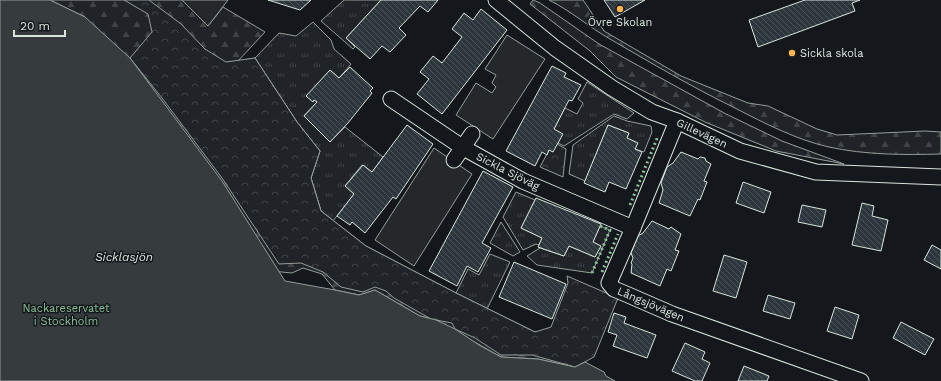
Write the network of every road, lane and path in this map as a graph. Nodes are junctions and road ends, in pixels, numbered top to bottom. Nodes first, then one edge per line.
1 (496, 0) edge
2 (390, 99) dead end
3 (677, 121) junction
4 (472, 134) dead end
5 (458, 153) junction
6 (939, 181) edge
7 (633, 228) junction
8 (861, 381) edge

1 - 3 street, Gillevägen
2 - 5 street, Sickla Sjöväg
3 - 6 street, Gillevägen
3 - 7 street, Långsjövägen
4 - 5 street
5 - 7 street, Sickla Sjöväg
7 - 8 street, Långsjövägen

